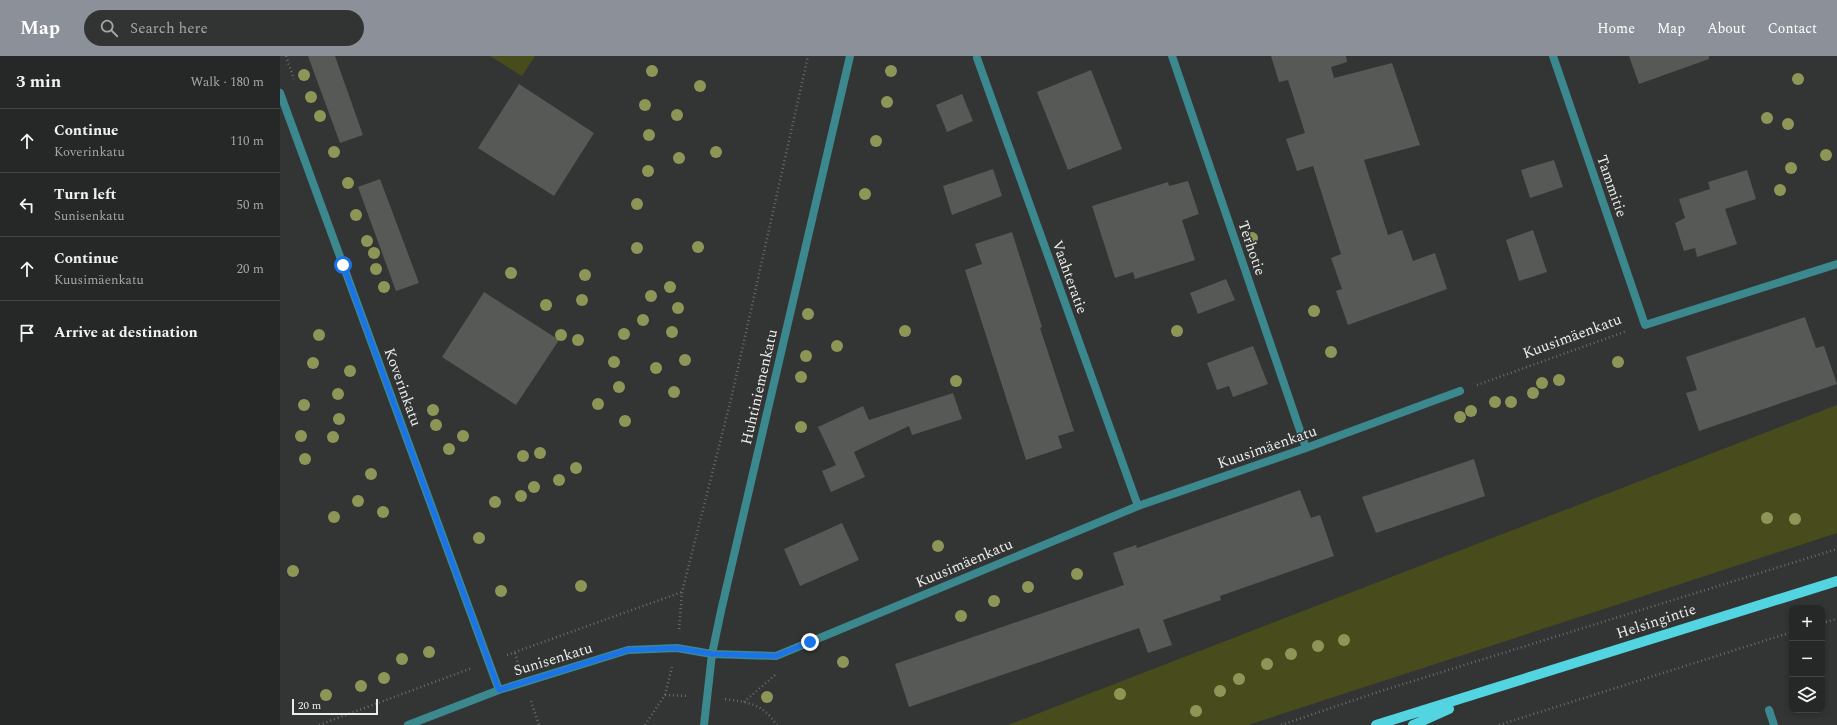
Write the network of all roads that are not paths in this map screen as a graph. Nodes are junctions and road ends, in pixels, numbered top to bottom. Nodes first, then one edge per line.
1 (850, 56) edge
2 (1172, 56) edge
3 (1553, 56) edge
4 (977, 58) dead end
5 (280, 93) edge
6 (1837, 264) edge
7 (1645, 325) joint
8 (1460, 392) road end
9 (1306, 448) junction
10 (1138, 506) junction
11 (1837, 581) edge
12 (712, 654) junction
13 (499, 690) junction
14 (1485, 692) junction
15 (1769, 710) dead end
16 (408, 725) edge
17 (704, 725) edge
18 (1376, 725) edge
19 (1413, 725) edge
20 (1774, 725) edge

1 - 12 street, Huhtiniemenkatu
2 - 9 street, Terhotie
3 - 7 street, Tammitie
4 - 10 street, Vaahteratie
5 - 13 street, Koverinkatu
6 - 7 street, Kuusimäenkatu
8 - 9 street, Kuusimäenkatu
9 - 10 street, Kuusimäenkatu
10 - 12 street, Kuusimäenkatu
11 - 14 main road, Helsingintie
12 - 13 street, Sunisenkatu
12 - 17 street, Huhtiniemenkatu
13 - 16 street, Sunisenkatu
14 - 18 main road, Helsingintie
14 - 19 main road, Helsingintie
15 - 20 street

